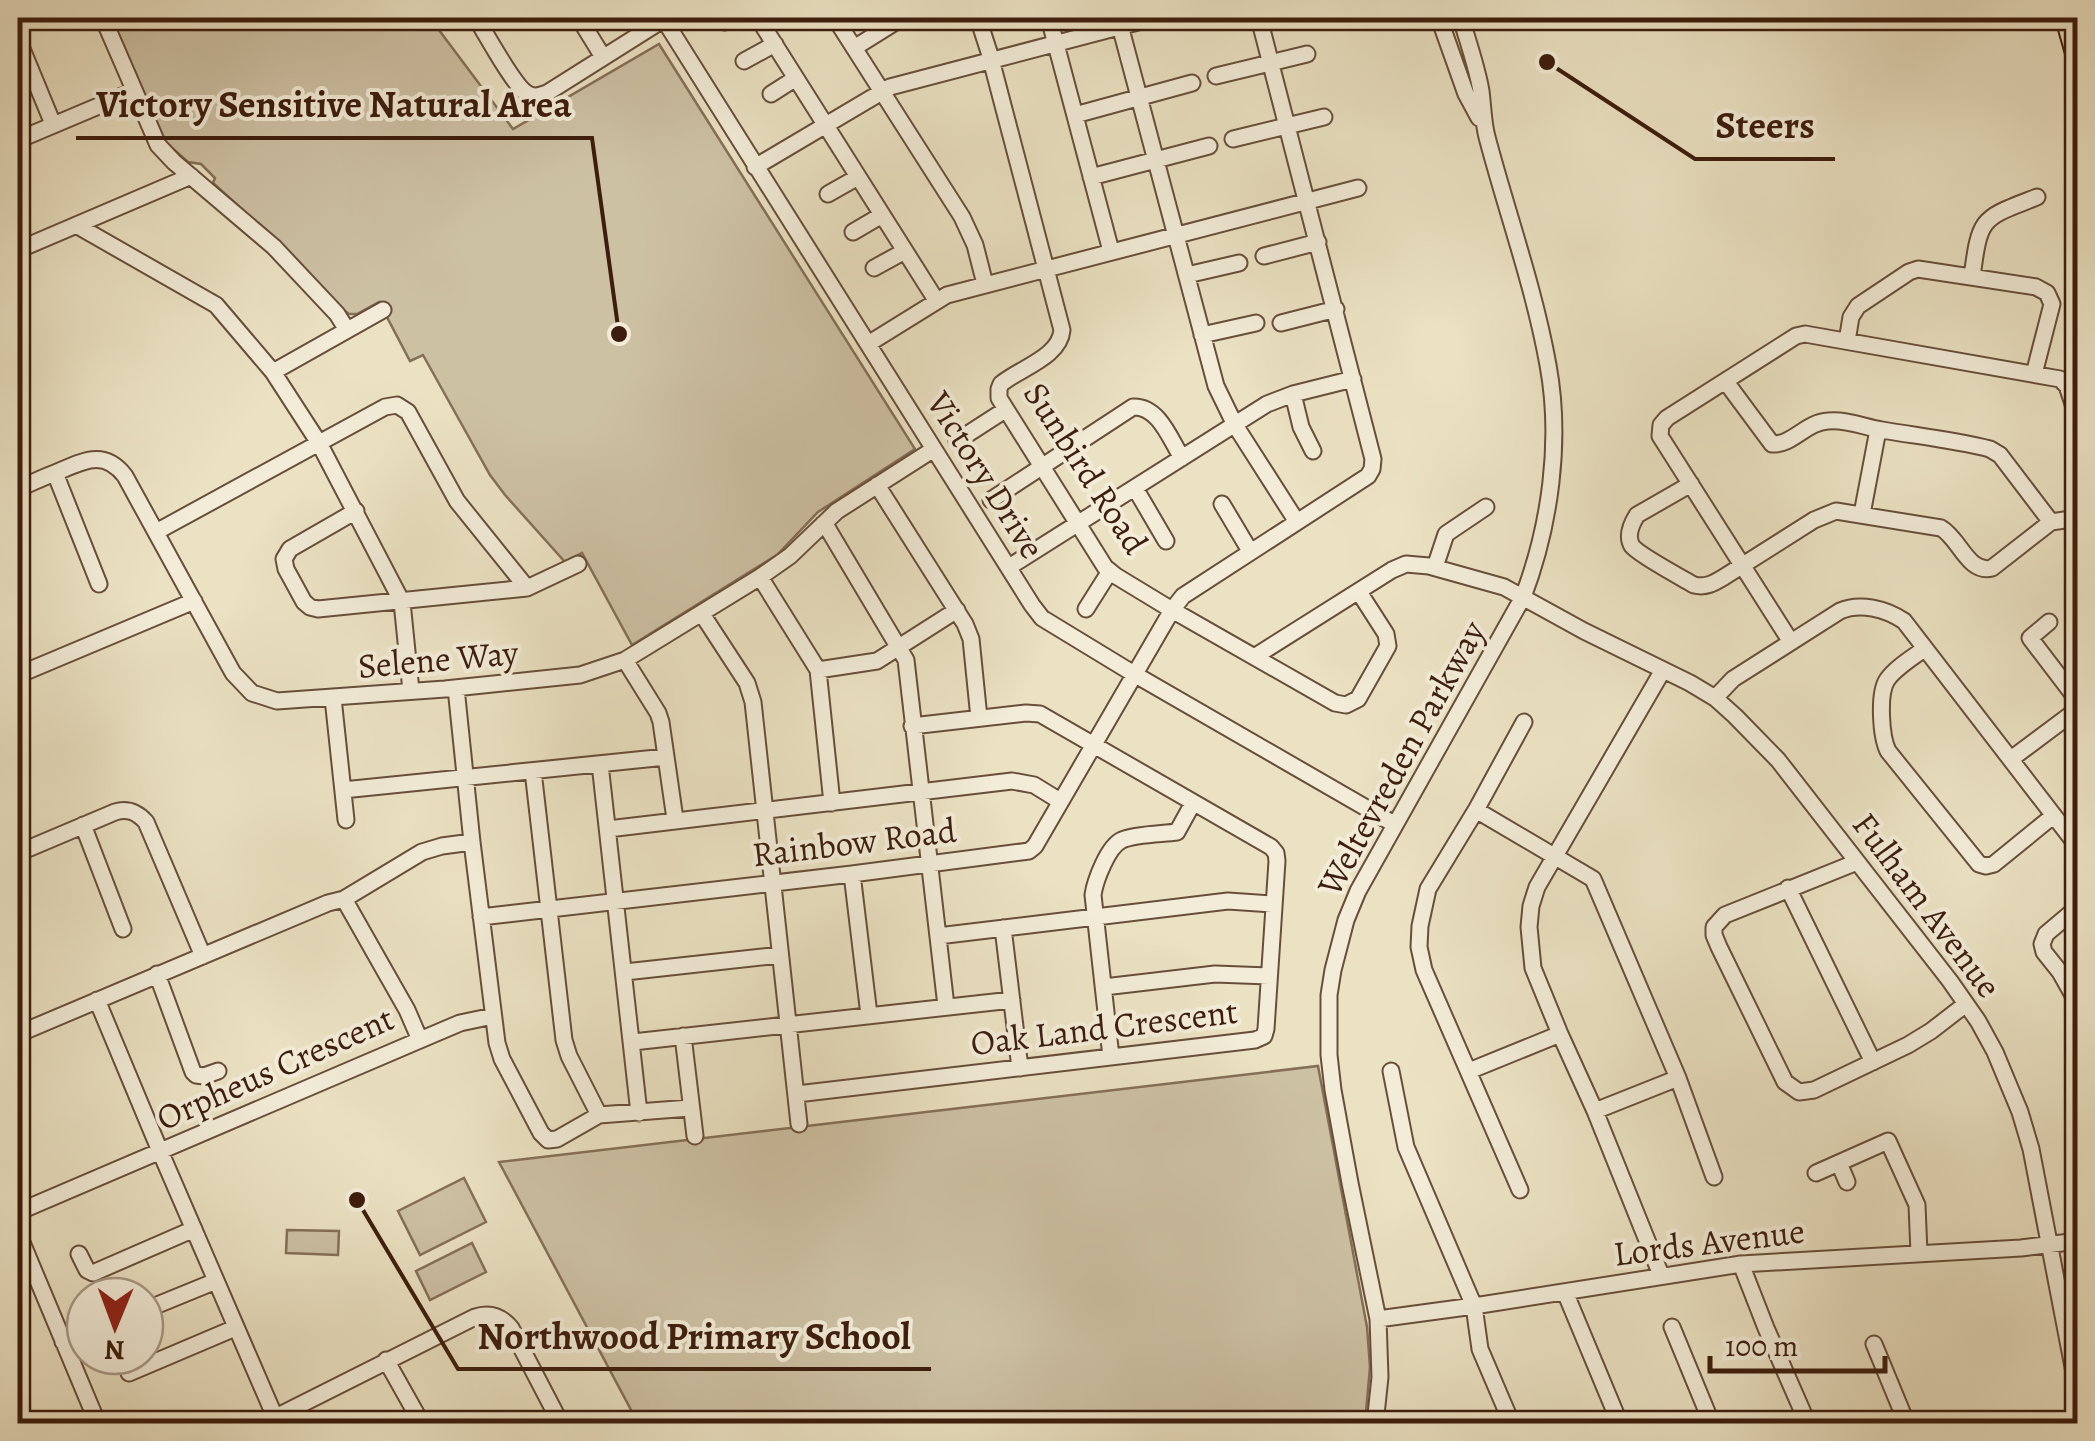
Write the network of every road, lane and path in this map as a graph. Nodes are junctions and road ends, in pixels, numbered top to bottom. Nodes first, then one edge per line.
1 (103, 18) edge
2 (476, 18) edge
3 (579, 18) edge
4 (664, 18) edge
5 (758, 18) edge
6 (835, 18) edge
7 (902, 18) edge
8 (978, 18) edge
9 (1049, 18) edge
10 (1153, 18) edge
11 (1259, 18) edge
12 (1440, 18) edge
13 (1461, 18) edge
14 (2066, 18) edge
15 (1119, 22) edge
16 (18, 39) edge
17 (1056, 43) junction
18 (775, 44) junction
19 (854, 48) junction
20 (1307, 54) dead end
21 (603, 57) junction
22 (991, 60) junction
23 (2078, 60) edge
24 (744, 62) dead end
25 (1270, 64) junction
26 (1216, 76) dead end
27 (796, 78) junction
28 (1192, 83) dead end
29 (134, 90) junction
30 (880, 91) junction
31 (771, 94) dead end
32 (1139, 96) junction
33 (1074, 115) junction
34 (1324, 117) dead end
35 (54, 124) junction
36 (826, 124) junction
37 (1286, 127) junction
38 (1485, 131) junction
39 (1233, 138) dead end
40 (18, 140) edge
41 (1209, 146) dead end
42 (1156, 160) junction
43 (756, 167) junction
44 (191, 176) junction
45 (858, 177) junction
46 (1091, 178) junction
47 (1358, 188) dead end
48 (828, 194) dead end
49 (2037, 197) dead end
50 (1306, 200) junction
51 (882, 215) junction
52 (76, 225) junction
53 (853, 232) dead end
54 (1176, 234) junction
55 (1318, 242) junction
56 (18, 250) edge
57 (904, 251) junction
58 (1111, 252) junction
59 (1264, 256) dead end
60 (1240, 263) dead end
61 (874, 268) dead end
62 (1046, 268) junction
63 (1186, 275) junction
64 (1972, 276) junction
65 (985, 284) junction
66 (936, 300) junction
67 (1336, 309) junction
68 (383, 310) dead end
69 (1280, 322) dead end
70 (1256, 323) dead end
71 (347, 330) junction
72 (1202, 335) junction
73 (1847, 342) junction
74 (868, 344) junction
75 (272, 372) junction
76 (2034, 374) junction
77 (1353, 380) junction
78 (1726, 382) junction
79 (1293, 394) junction
80 (1005, 410) junction
81 (2078, 419) edge
82 (1234, 425) junction
83 (1878, 430) junction
84 (957, 441) dead end
85 (319, 443) junction
86 (934, 449) junction
87 (1313, 450) dead end
88 (1182, 458) junction
89 (1040, 466) junction
90 (55, 473) junction
91 (19, 483) edge
92 (1691, 484) junction
93 (877, 485) junction
94 (1135, 488) junction
95 (990, 500) dead end
96 (1222, 504) dead end
97 (1486, 507) dead end
98 (356, 511) junction
99 (1862, 514) junction
100 (2078, 518) edge
101 (1297, 522) junction
102 (2051, 522) junction
103 (823, 524) junction
104 (1078, 524) junction
105 (156, 532) junction
106 (1166, 541) dead end
107 (1250, 552) junction
108 (578, 564) dead end
109 (1742, 565) junction
110 (1009, 567) junction
111 (1435, 567) junction
112 (1110, 572) junction
113 (760, 577) junction
114 (99, 584) dead end
115 (527, 588) junction
116 (1359, 592) junction
117 (1522, 597) junction
118 (194, 601) junction
119 (402, 602) junction
120 (1086, 608) dead end
121 (956, 610) junction
122 (1172, 610) junction
123 (702, 614) junction
124 (2049, 622) dead end
125 (1792, 642) junction
126 (900, 646) junction
127 (1924, 649) junction
128 (1254, 657) junction
129 (625, 660) junction
130 (818, 670) junction
131 (1663, 670) junction
132 (1134, 674) junction
133 (18, 675) edge
134 (456, 688) junction
135 (411, 691) junction
136 (334, 698) junction
137 (1715, 698) junction
138 (2078, 700) edge
139 (2078, 708) edge
140 (980, 718) junction
141 (1524, 722) dead end
142 (912, 726) junction
143 (1095, 745) junction
144 (666, 757) junction
145 (2011, 759) junction
146 (600, 764) junction
147 (532, 771) junction
148 (465, 777) junction
149 (343, 790) junction
150 (921, 793) junction
151 (1060, 801) junction
152 (832, 803) junction
153 (1193, 803) junction
154 (764, 810) junction
155 (1476, 810) junction
156 (2053, 816) junction
157 (346, 820) dead end
158 (674, 820) junction
159 (1394, 824) junction
160 (83, 825) junction
161 (608, 828) junction
162 (472, 842) junction
163 (2078, 847) edge
164 (18, 852) edge
165 (1555, 856) junction
166 (1857, 862) junction
167 (930, 864) junction
168 (852, 874) junction
169 (772, 882) junction
170 (1788, 888) junction
171 (344, 899) junction
172 (616, 901) junction
173 (1273, 904) junction
174 (2078, 907) edge
175 (549, 908) junction
176 (1096, 916) junction
177 (480, 917) junction
178 (123, 928) dead end
179 (1004, 928) junction
180 (938, 936) junction
181 (780, 955) junction
182 (203, 956) junction
183 (625, 972) junction
184 (158, 974) junction
185 (1270, 976) junction
186 (1104, 987) junction
187 (97, 1000) junction
188 (1012, 1000) junction
189 (1966, 1004) junction
190 (2078, 1004) edge
191 (946, 1006) junction
192 (869, 1015) junction
193 (493, 1016) junction
194 (789, 1024) junction
195 (18, 1034) edge
196 (1560, 1034) junction
197 (682, 1036) junction
198 (420, 1040) junction
199 (633, 1042) junction
200 (1111, 1057) junction
201 (1872, 1062) junction
202 (1020, 1068) junction
203 (218, 1071) dead end
204 (1391, 1071) dead end
205 (1469, 1072) junction
206 (1678, 1078) junction
207 (797, 1094) junction
208 (690, 1108) junction
209 (1595, 1111) junction
210 (640, 1113) junction
211 (599, 1115) junction
212 (799, 1124) dead end
213 (695, 1136) dead end
214 (160, 1152) junction
215 (1839, 1162) junction
216 (1816, 1172) dead end
217 (1714, 1177) dead end
218 (1847, 1182) dead end
219 (1520, 1190) dead end
220 (18, 1212) edge
221 (194, 1229) junction
222 (18, 1233) edge
223 (2078, 1241) edge
224 (2050, 1246) junction
225 (1919, 1253) junction
226 (80, 1254) dead end
227 (1741, 1264) junction
228 (1661, 1275) junction
229 (216, 1281) junction
230 (1565, 1292) junction
231 (165, 1302) edge
232 (1474, 1306) junction
233 (1378, 1319) junction
234 (1672, 1327) dead end
235 (236, 1328) junction
236 (64, 1342) joint
237 (1874, 1344) dead end
238 (165, 1358) edge
239 (386, 1360) junction
240 (2078, 1393) edge
241 (269, 1420) edge
242 (98, 1424) edge
243 (422, 1424) edge
244 (562, 1424) edge
245 (1376, 1424) edge
246 (1512, 1424) edge
247 (1620, 1424) edge
248 (1712, 1424) edge
249 (1808, 1424) edge
250 (1907, 1424) edge

1 - 29 street
2 - 21 street
3 - 21 street
4 - 21 street
4 - 43 street, Victory Drive
5 - 18 street
6 - 19 street
7 - 19 street
8 - 22 street
9 - 17 street
10 - 15 street
11 - 25 street
12 - 38 street, Weltevreden Parkway
13 - 38 street, Weltevreden Parkway
14 - 23 main road
15 - 17 street
15 - 32 street
16 - 35 street
17 - 22 street
17 - 33 street
18 - 24 street
18 - 27 street
19 - 30 street
20 - 25 street
22 - 30 street
22 - 62 street
25 - 26 street
25 - 37 street
27 - 31 street
27 - 36 street
28 - 32 street
29 - 35 street
29 - 44 street
30 - 36 street
30 - 65 street
32 - 33 street
32 - 42 street
33 - 46 street
34 - 37 street
35 - 40 street
36 - 43 street
36 - 45 street
37 - 39 street
37 - 50 street
38 - 117 street, Weltevreden Parkway
41 - 42 street
42 - 46 street
42 - 54 street
43 - 74 street, Victory Drive
44 - 52 street
44 - 71 street
45 - 48 street
45 - 51 street
46 - 58 street
47 - 50 street
49 - 64 street
50 - 54 street
50 - 55 street
51 - 53 street
51 - 57 street
52 - 56 street
52 - 75 street
54 - 58 street
54 - 63 street
55 - 59 street
55 - 67 street
57 - 61 street
57 - 66 street
58 - 62 street
60 - 63 street
62 - 65 street
62 - 80 street, Sunbird Road
63 - 72 street
64 - 73 street
64 - 76 street
65 - 66 street
66 - 74 street
67 - 69 street
67 - 77 street
68 - 71 street
70 - 72 street
71 - 75 street
72 - 82 street
73 - 76 street
73 - 78 street
74 - 86 street, Victory Drive
75 - 85 street
76 - 81 street
77 - 79 street
77 - 101 street, Rainbow Road
78 - 83 street
78 - 92 street
79 - 82 street
79 - 87 street
80 - 84 street
80 - 89 street, Sunbird Road
82 - 88 street
82 - 101 street
83 - 99 street
83 - 102 street
85 - 98 street
85 - 105 street
85 - 115 street
86 - 93 street, Selene Way
86 - 110 street, Victory Drive
88 - 89 street
88 - 94 street
89 - 95 street
89 - 104 street, Sunbird Road
90 - 91 street, Selene Way
90 - 105 street, Selene Way
90 - 114 street
92 - 109 street
92 - 109 street
93 - 103 street, Selene Way
93 - 121 street
94 - 104 street
94 - 106 street
96 - 107 street
97 - 111 street
98 - 119 street
98 - 119 street
99 - 102 street
99 - 109 street
100 - 102 street
101 - 107 street, Rainbow Road
103 - 113 street, Selene Way
103 - 126 street
104 - 110 street
104 - 112 street, Sunbird Road
105 - 118 street, Selene Way
107 - 122 street, Rainbow Road
108 - 115 street
109 - 125 street
110 - 132 street, Victory Drive
111 - 116 street
111 - 117 street
112 - 120 street
112 - 122 street, Sunbird Road
113 - 123 street, Selene Way
113 - 130 street
115 - 119 street
116 - 128 street
116 - 128 street, Sunbird Road
117 - 131 street, Fulham Avenue
117 - 159 street, Weltevreden Parkway
118 - 133 street
118 - 136 street, Selene Way
119 - 135 street
121 - 126 street
121 - 140 street
122 - 128 street, Sunbird Road
122 - 132 street, Rainbow Road
123 - 129 street, Selene Way
123 - 154 street
124 - 138 street
125 - 127 street
125 - 137 street
126 - 130 street
126 - 142 street
127 - 145 street
127 - 156 street
129 - 134 street, Selene Way
129 - 144 street
130 - 152 street
131 - 137 street, Fulham Avenue
131 - 165 street
132 - 143 street, Rainbow Road
132 - 159 street, Victory Drive
134 - 135 street, Selene Way
134 - 148 street
135 - 136 street, Selene Way
136 - 149 street
137 - 166 street, Fulham Avenue
139 - 145 street
140 - 142 street, Oak Land Crescent
140 - 143 street, Oak Land Crescent
141 - 155 street
142 - 150 street
143 - 151 street, Rainbow Road
143 - 153 street, Oak Land Crescent
144 - 146 street
144 - 158 street
145 - 156 street
146 - 147 street
146 - 161 street
147 - 148 street
147 - 175 street
148 - 149 street
148 - 162 street
149 - 157 street
150 - 151 street
150 - 152 street
150 - 167 street
151 - 167 street, Rainbow Road
152 - 154 street
153 - 173 street, Oak Land Crescent
153 - 176 street
154 - 158 street
154 - 169 street
155 - 165 street
155 - 205 street
156 - 163 street
158 - 161 street
159 - 233 street, Weltevreden Parkway
160 - 164 street
160 - 178 street
160 - 182 street
161 - 172 street
162 - 171 street
162 - 177 street
165 - 196 street
165 - 206 street
166 - 170 street
166 - 189 street, Fulham Avenue
167 - 168 street, Rainbow Road
167 - 180 street
168 - 169 street, Rainbow Road
168 - 192 street
169 - 172 street, Rainbow Road
169 - 181 street
170 - 201 street
170 - 201 street
171 - 182 street
171 - 198 street, Orpheus Crescent
172 - 175 street, Rainbow Road
172 - 183 street
173 - 176 street
173 - 185 street, Oak Land Crescent
174 - 190 street
175 - 177 street, Rainbow Road
175 - 211 street
176 - 179 street
176 - 186 street
177 - 193 street
179 - 180 street
179 - 188 street
180 - 191 street
181 - 183 street
181 - 194 street
182 - 184 street
183 - 199 street
184 - 187 street
184 - 203 street
185 - 186 street
185 - 200 street, Oak Land Crescent
186 - 200 street
187 - 195 street
187 - 214 street
188 - 191 street
188 - 202 street
189 - 201 street
189 - 224 street, Fulham Avenue
191 - 192 street
192 - 194 street
193 - 198 street
193 - 211 street
194 - 197 street
194 - 207 street
196 - 205 street
196 - 209 street
197 - 199 street
197 - 208 street
198 - 214 street, Orpheus Crescent
199 - 210 street
200 - 202 street, Oak Land Crescent
202 - 207 street, Oak Land Crescent
204 - 232 street
205 - 219 street
206 - 209 street
206 - 217 street
207 - 212 street
208 - 210 street
208 - 213 street
209 - 228 street
210 - 211 street
214 - 220 street, Orpheus Crescent
214 - 221 street
215 - 216 street
215 - 218 street
215 - 225 street
221 - 226 street
221 - 229 street
222 - 236 street
223 - 224 street, Lords Avenue
224 - 225 street, Lords Avenue
224 - 240 street, Fulham Avenue
225 - 227 street, Lords Avenue
227 - 228 street, Lords Avenue
227 - 249 street
228 - 230 street, Lords Avenue
229 - 231 street
229 - 235 street
230 - 232 street, Lords Avenue
230 - 247 street
232 - 233 street, Lords Avenue
232 - 246 street
233 - 245 street, Weltevreden Parkway
234 - 248 street
235 - 238 street
235 - 241 street
236 - 242 street
237 - 250 street
239 - 241 street
239 - 243 street
239 - 244 street

